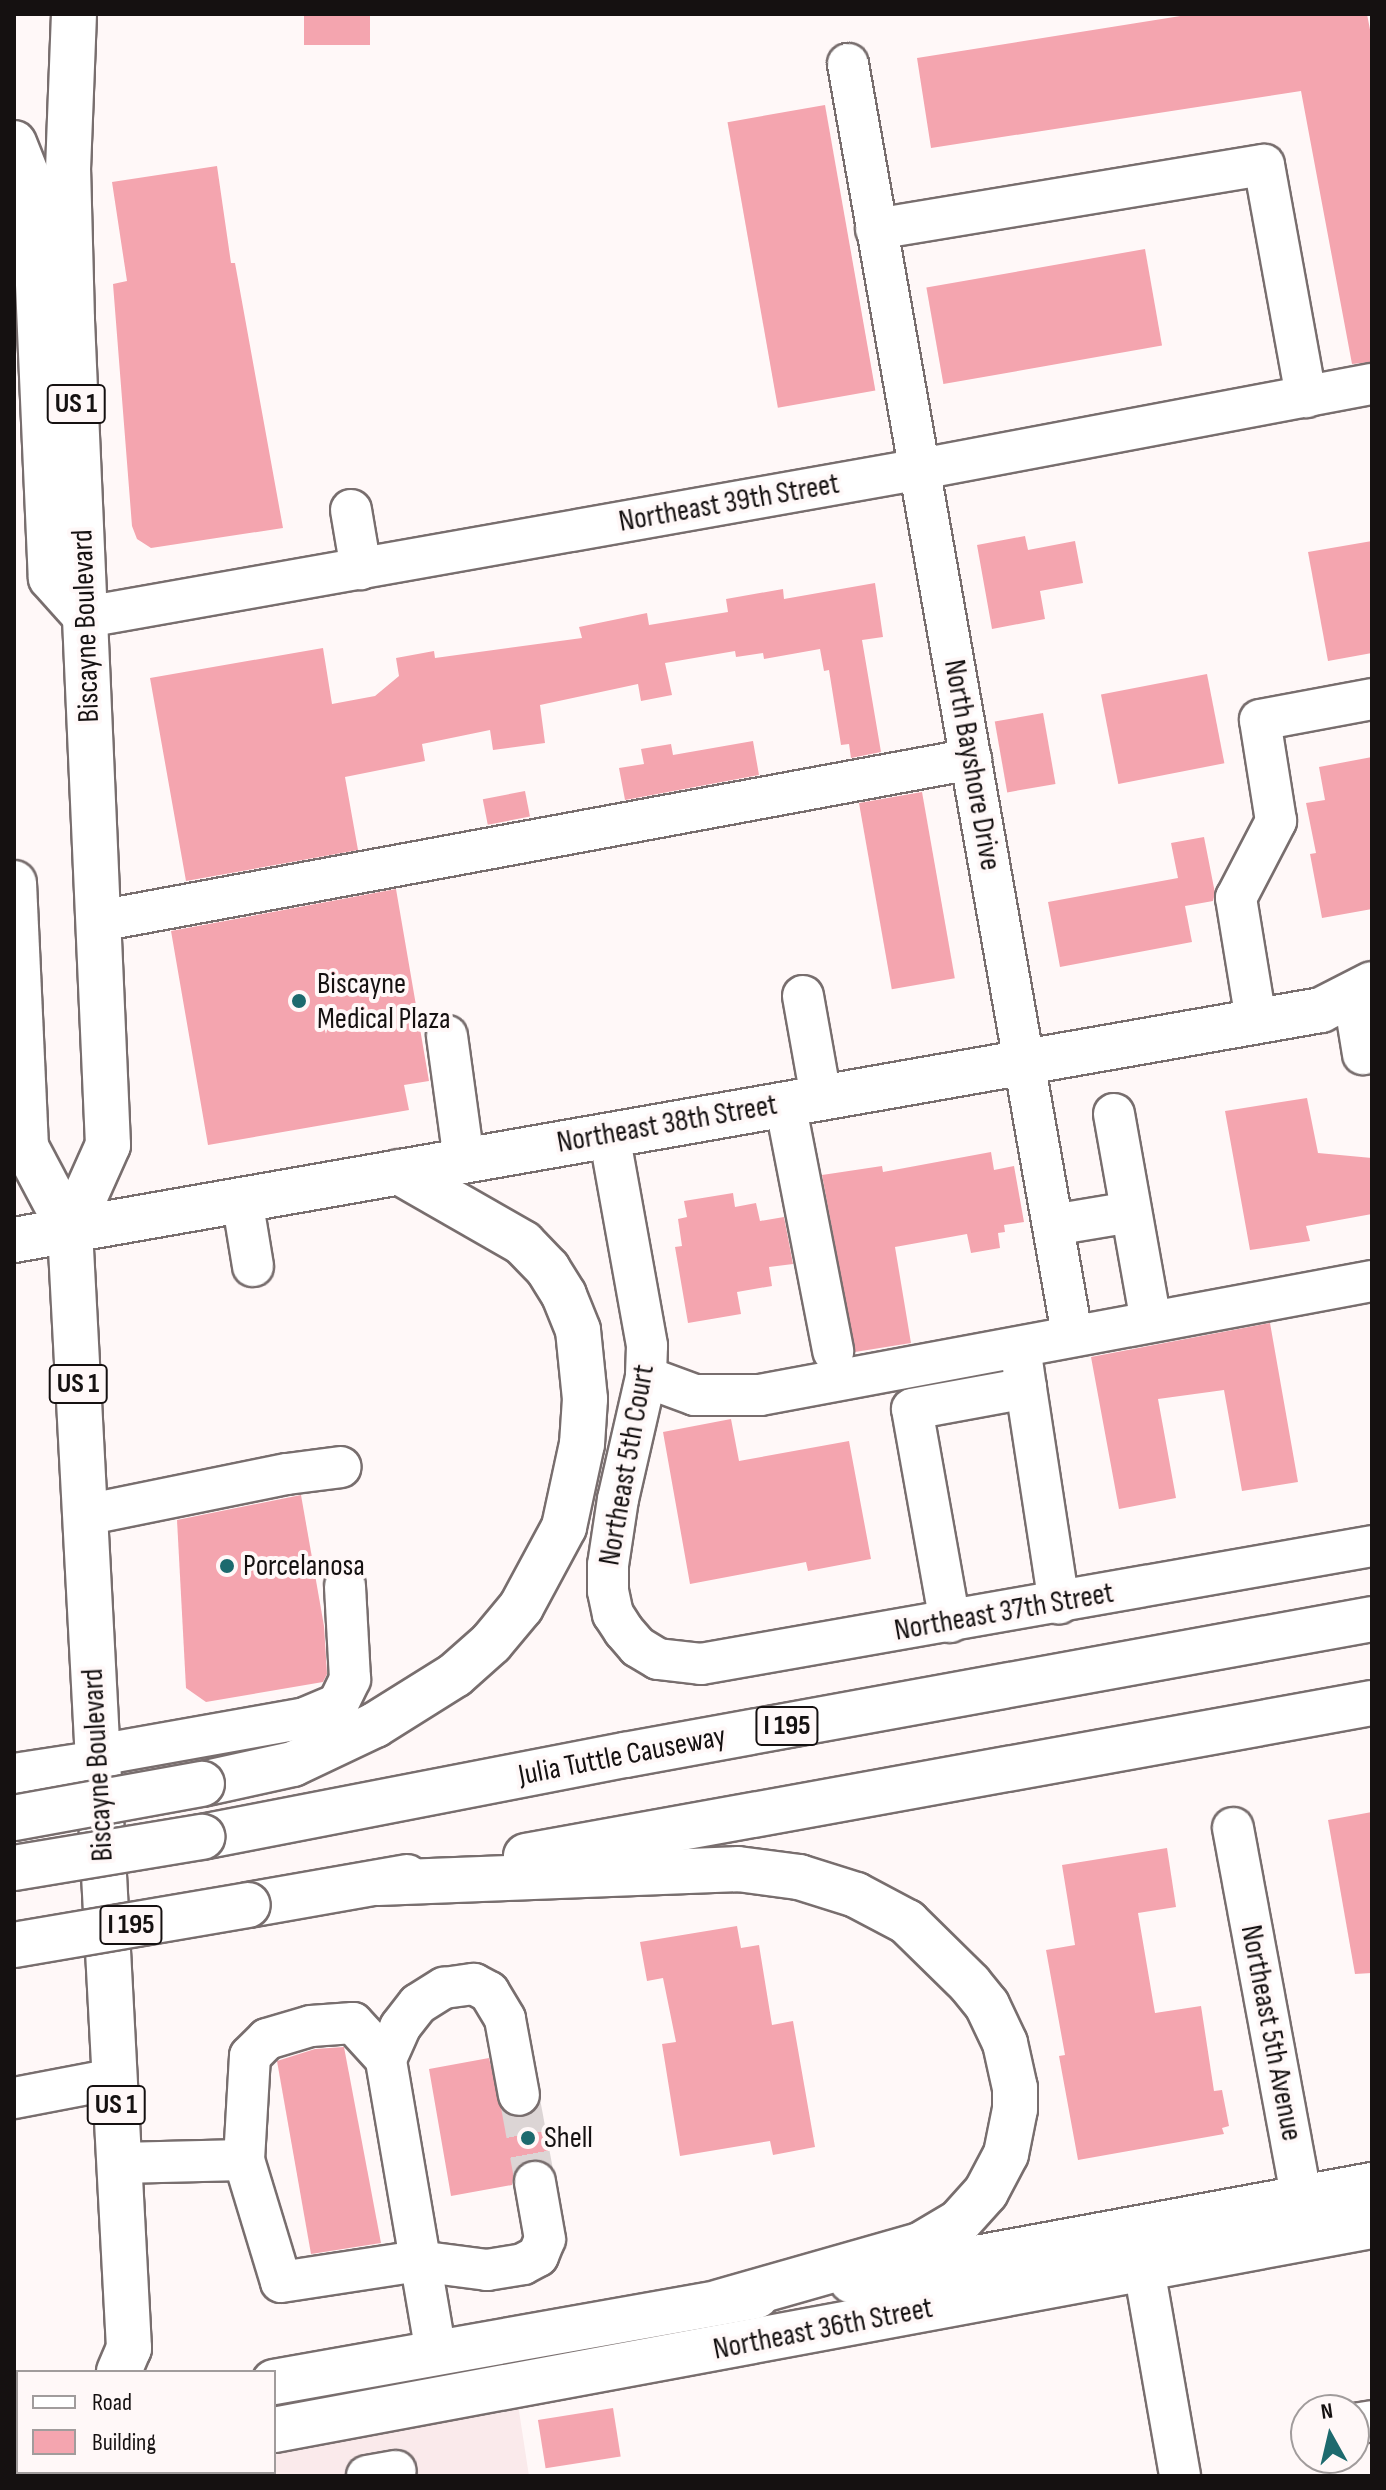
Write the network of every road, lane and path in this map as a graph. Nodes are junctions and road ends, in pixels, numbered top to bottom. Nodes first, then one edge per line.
1 (74, 14) edge
2 (848, 64) dead end
3 (14, 143) edge
4 (876, 229) junction
5 (1372, 384) edge
6 (1306, 397) junction
7 (921, 469) junction
8 (351, 510) dead end
9 (361, 569) junction
10 (86, 617) junction
11 (1372, 699) edge
12 (971, 759) junction
13 (14, 883) edge
14 (99, 921) junction
15 (803, 996) dead end
16 (1355, 1003) edge
17 (1256, 1020) junction
18 (447, 1036) dead end
19 (1363, 1054) dead end
20 (1026, 1061) junction
21 (803, 1100) junction
22 (1114, 1114) dead end
23 (609, 1134) junction
24 (464, 1160) junction
25 (399, 1172) junction
26 (242, 1199) junction
27 (1131, 1212) junction
28 (1053, 1225) junction
29 (70, 1230) junction
30 (14, 1240) edge
31 (253, 1266) dead end
32 (1372, 1281) edge
33 (1151, 1321) junction
34 (1072, 1335) junction
35 (1020, 1347) junction
36 (833, 1351) dead end
37 (646, 1377) junction
38 (1026, 1388) junction
39 (341, 1467) dead end
40 (85, 1515) junction
41 (1372, 1546) edge
42 (345, 1586) dead end
43 (1059, 1603) junction
44 (1372, 1619) edge
45 (950, 1622) junction
46 (638, 1647) joint
47 (1372, 1703) edge
48 (98, 1758) junction
49 (14, 1774) edge
50 (14, 1818) edge
51 (1233, 1828) dead end
52 (14, 1868) edge
53 (378, 1883) junction
54 (14, 1945) edge
55 (386, 2059) junction
56 (114, 2079) junction
57 (519, 2095) tunnel mouth
58 (14, 2098) edge
59 (244, 2160) junction
60 (119, 2163) junction
61 (535, 2182) tunnel mouth
62 (1372, 2185) edge
63 (1306, 2219) junction
64 (1372, 2226) edge
65 (418, 2261) junction
66 (1144, 2269) junction
67 (720, 2302) junction
68 (436, 2353) junction
69 (131, 2364) edge
70 (276, 2382) edge
71 (276, 2430) edge
72 (1180, 2476) edge

1 - 10 main road, Biscayne Boulevard / US 1
2 - 4 street, North Bayshore Drive
3 - 10 main road
4 - 6 street
4 - 7 street, North Bayshore Drive
5 - 6 street, Northeast 39th Street
6 - 7 street, Northeast 39th Street
7 - 9 street, Northeast 39th Street
7 - 12 street, North Bayshore Drive
8 - 9 street
9 - 10 street, Northeast 39th Street
10 - 14 main road, Biscayne Boulevard / US 1
11 - 17 street
12 - 14 street
12 - 20 street, North Bayshore Drive
13 - 29 main road, Biscayne Boulevard / US 1
14 - 29 main road, Biscayne Boulevard / US 1
15 - 21 street
16 - 17 main road, Northeast 38th Street
16 - 19 street
17 - 20 main road, Northeast 38th Street
18 - 24 street
20 - 21 main road, Northeast 38th Street
20 - 28 street, North Bayshore Drive
21 - 23 main road, Northeast 38th Street
21 - 36 street
22 - 27 street
23 - 24 main road, Northeast 38th Street
23 - 37 street, Northeast 5th Court
24 - 25 main road, Northeast 38th Street
25 - 26 main road, Northeast 38th Street
25 - 50 main road, bridge
26 - 29 main road, Northeast 38th Street
26 - 31 street
27 - 28 street
27 - 33 street
28 - 34 street, North Bayshore Drive
29 - 30 main road, Northeast 38th Street
29 - 40 main road, Biscayne Boulevard / US 1
32 - 33 street
33 - 34 street
34 - 35 street
35 - 37 street
35 - 38 street
37 - 46 street, Northeast 5th Court
38 - 43 street
38 - 45 street
39 - 40 street
40 - 48 main road, Biscayne Boulevard / US 1
41 - 43 street, Northeast 37th Street
42 - 48 street
43 - 45 street, Northeast 37th Street
44 - 52 main road, Julia Tuttle Causeway / I 195, bridge
45 - 46 street, Northeast 37th Street
47 - 53 main road, I 195
48 - 49 street
48 - 56 main road, Biscayne Boulevard / US 1
51 - 63 street, Northeast 5th Avenue
53 - 54 main road, I 195, bridge
53 - 67 main road
55 - 57 street
55 - 59 street
55 - 65 street
56 - 58 street
56 - 60 main road, Biscayne Boulevard / US 1
59 - 60 street
59 - 65 street
60 - 69 main road, Biscayne Boulevard / US 1
61 - 65 street
62 - 63 main road, Northeast 36th Street
63 - 64 main road, Northeast 36th Street
63 - 66 main road, Northeast 36th Street
63 - 67 main road, Northeast 36th Street
65 - 68 street
66 - 71 main road, Northeast 36th Street
66 - 72 street
67 - 68 main road, Northeast 36th Street
68 - 70 main road, Northeast 36th Street

